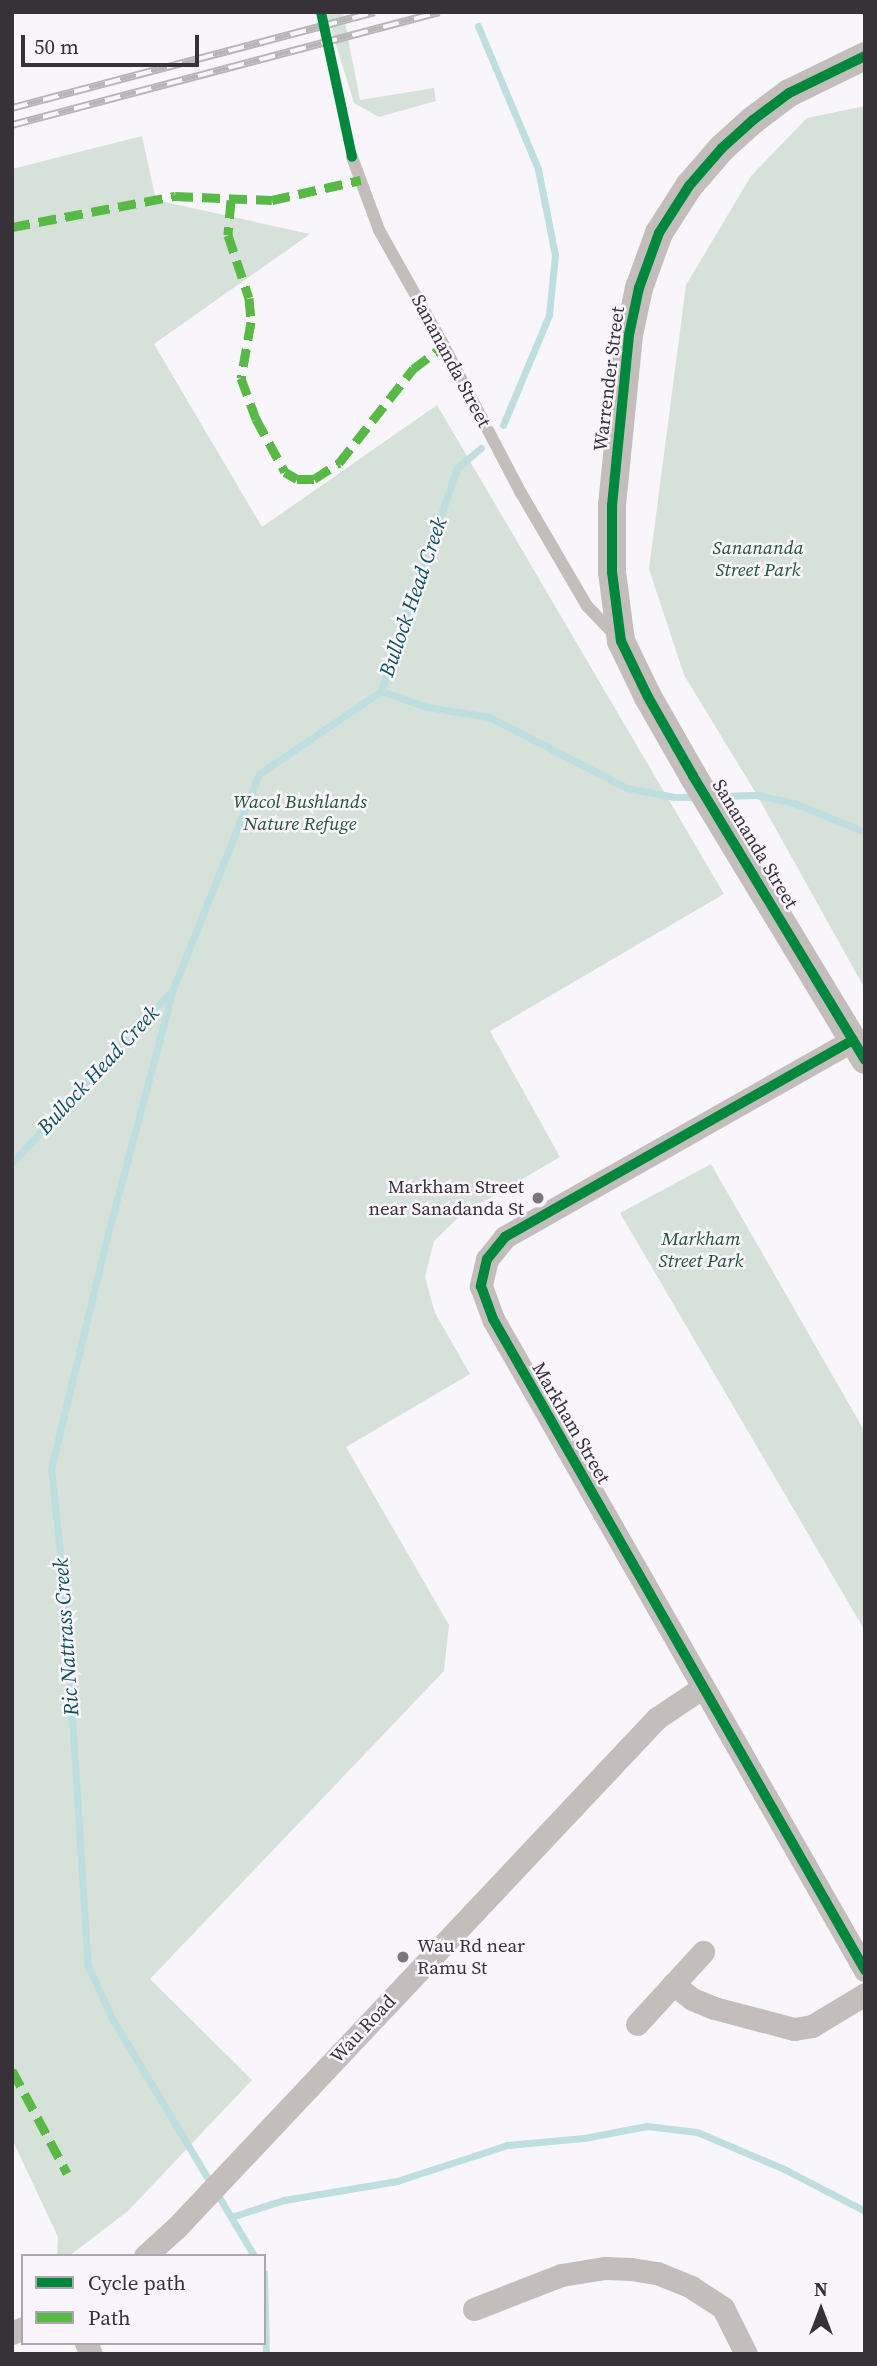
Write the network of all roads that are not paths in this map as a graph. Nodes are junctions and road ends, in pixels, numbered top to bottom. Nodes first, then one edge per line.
1 (865, 56) edge
2 (352, 157) dead end
3 (621, 642) junction
4 (859, 1050) edge
5 (702, 1688) junction
6 (703, 1952) dead end
7 (865, 1970) edge
8 (673, 1984) junction
9 (865, 1994) edge
10 (637, 2024) dead end
11 (147, 2254) edge
12 (474, 2309) dead end
13 (746, 2354) edge

1 - 3 street, Warrender Street
2 - 3 lane, Sanananda Street
3 - 4 street, Sanananda Street
4 - 5 street, Markham Street
5 - 7 street, Markham Street
5 - 11 street, Wau Road
6 - 8 street
8 - 9 street
8 - 10 street
12 - 13 street

